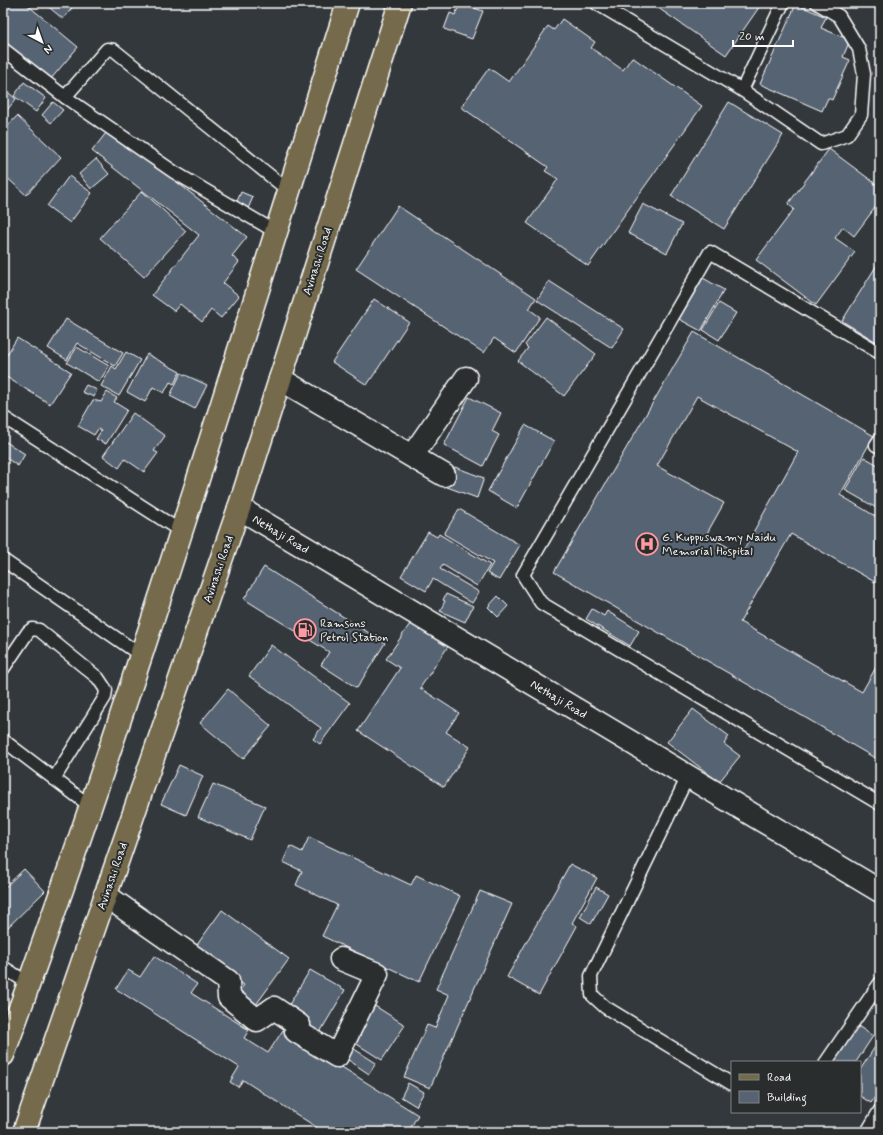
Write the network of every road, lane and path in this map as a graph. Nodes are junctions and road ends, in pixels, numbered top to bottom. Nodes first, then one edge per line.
1 (348, 3) edge
2 (400, 3) edge
3 (596, 3) edge
4 (783, 3) edge
5 (817, 3) edge
6 (3, 49) edge
7 (742, 90) junction
8 (65, 97) junction
9 (289, 190) junction
10 (276, 232) junction
11 (880, 353) edge
12 (466, 378) dead end
13 (280, 379) junction
14 (3, 416) edge
15 (880, 439) edge
16 (880, 447) edge
17 (412, 456) junction
18 (444, 475) dead end
19 (239, 508) junction
20 (182, 532) junction
21 (3, 560) edge
22 (142, 656) junction
23 (3, 668) edge
24 (3, 740) edge
25 (688, 776) junction
26 (54, 779) junction
27 (880, 804) edge
28 (90, 806) junction
29 (880, 891) edge
30 (105, 895) junction
31 (341, 959) dead end
32 (3, 967) edge
33 (880, 983) edge
34 (29, 984) junction
35 (3, 1055) edge
36 (827, 1061) edge
37 (731, 1083) edge
38 (880, 1110) edge
39 (30, 1130) edge
40 (867, 1132) edge

1 - 9 main road
2 - 13 main road, Avinashi Road
3 - 7 lane
4 - 7 lane
5 - 7 lane
6 - 8 lane
8 - 9 lane
8 - 10 lane
9 - 10 main road
10 - 20 main road
11 - 27 lane
12 - 17 main road
13 - 17 main road
13 - 19 main road, Avinashi Road
14 - 20 lane
15 - 16 lane
17 - 18 main road
19 - 25 main road, Nethaji Road
19 - 30 main road, Avinashi Road
20 - 22 main road
21 - 22 lane
22 - 28 main road
23 - 26 lane
24 - 26 lane
25 - 29 main road, Nethaji Road
25 - 37 lane
26 - 28 lane
28 - 34 main road
30 - 31 main road
30 - 39 main road, Avinashi Road
32 - 34 lane
33 - 36 lane
34 - 35 main road
38 - 40 lane

